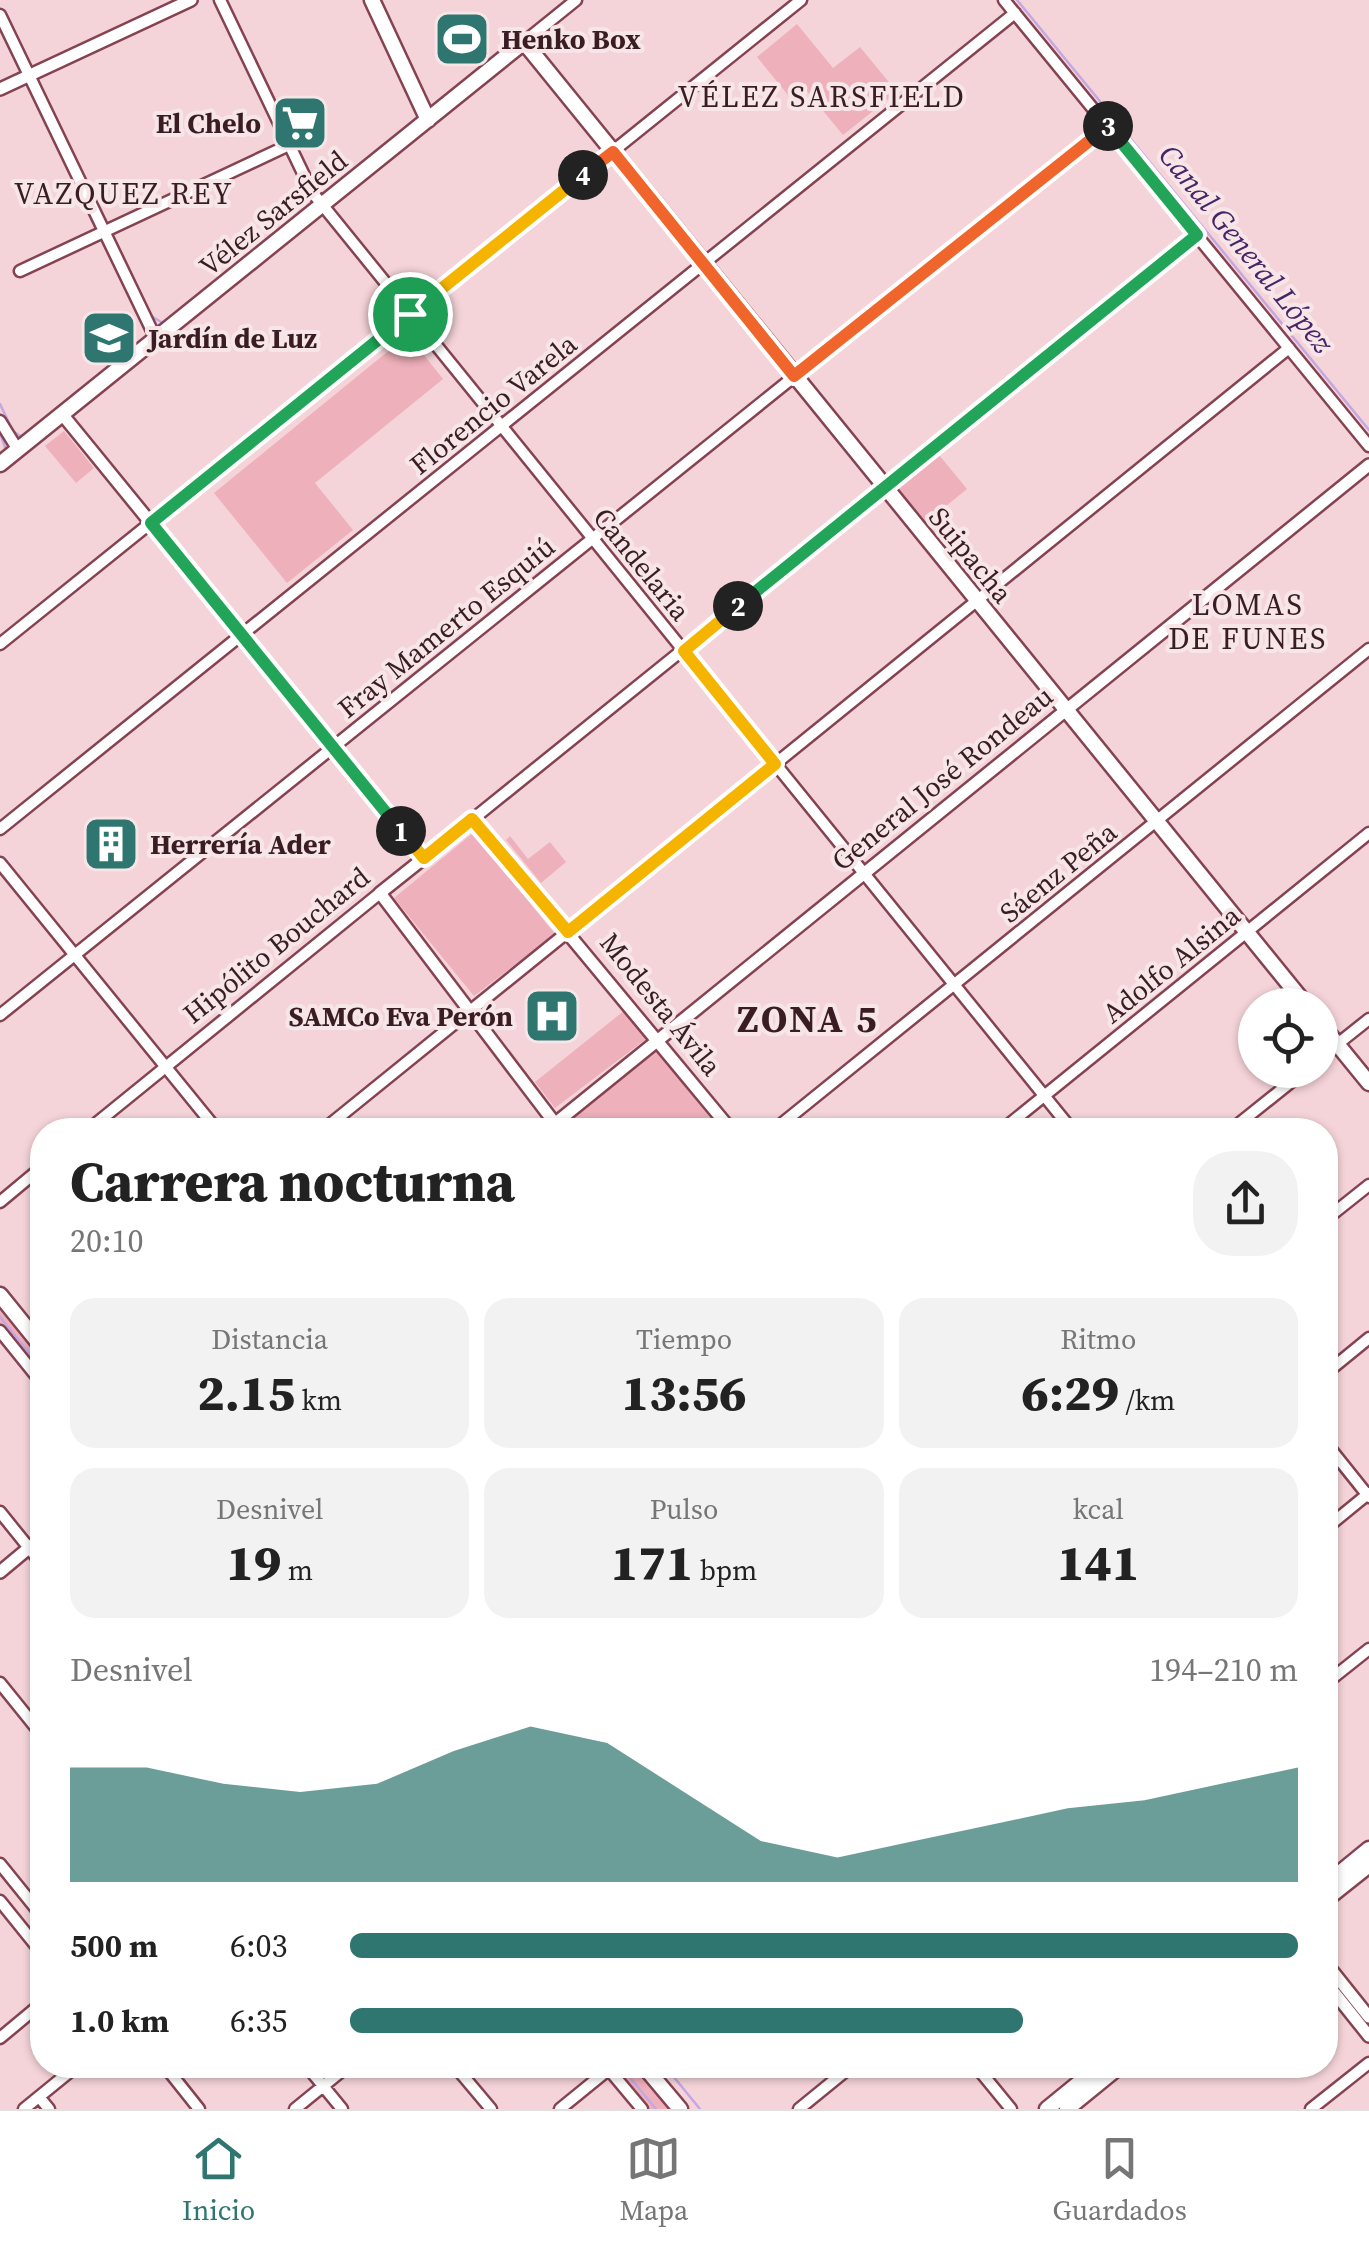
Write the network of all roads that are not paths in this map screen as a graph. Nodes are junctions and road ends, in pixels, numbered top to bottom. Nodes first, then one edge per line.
1 (220, 0) edge
2 (372, 0) edge
3 (576, 0) edge
4 (801, 0) edge
5 (1004, 0) edge
6 (185, 1) edge
7 (1014, 14) junction
8 (0, 15) edge
9 (524, 42) junction
10 (29, 76) junction
11 (0, 89) edge
12 (428, 120) junction
13 (1107, 124) junction
14 (289, 145) junction
15 (613, 152) junction
16 (322, 206) junction
17 (104, 232) junction
18 (1197, 235) junction
19 (703, 264) junction
20 (20, 271) dead end
21 (410, 314) junction
22 (156, 339) junction
23 (1289, 348) junction
24 (794, 376) junction
25 (62, 414) junction
26 (0, 421) edge
27 (501, 426) junction
28 (1369, 446) edge
29 (18, 450) junction
30 (0, 464) edge
31 (1369, 465) edge
32 (884, 487) junction
33 (151, 523) junction
34 (592, 538) junction
35 (976, 601) junction
36 (242, 634) junction
37 (0, 644) edge
38 (1369, 649) edge
39 (684, 651) junction
40 (1066, 710) junction
41 (333, 747) junction
42 (775, 764) junction
43 (472, 819) junction
44 (1156, 821) junction
45 (0, 829) edge
46 (1369, 833) edge
47 (424, 858) junction
48 (0, 863) edge
49 (864, 874) junction
50 (380, 893) junction
51 (568, 932) junction
52 (1246, 932) junction
53 (75, 955) junction
54 (954, 985) junction
55 (1292, 988) edge
56 (471, 1011) junction
57 (0, 1014) edge
58 (1369, 1019) edge
59 (658, 1040) junction
60 (1338, 1044) joint
61 (166, 1067) junction
62 (1369, 1083) edge
63 (1284, 1088) edge
64 (1044, 1096) junction
65 (103, 1118) edge
66 (207, 1118) edge
67 (338, 1118) edge
68 (547, 1118) edge
69 (566, 1118) edge
70 (721, 1118) edge
71 (789, 1118) edge
72 (1017, 1118) edge
73 (1062, 1118) edge
74 (1246, 1118) edge
75 (30, 1177) edge
76 (1369, 1185) edge
77 (0, 1202) edge
78 (1338, 1210) edge
79 (0, 1296) edge
80 (0, 1331) edge
81 (30, 1332) edge
82 (1369, 1338) edge
83 (1338, 1363) edge
84 (30, 1368) edge
85 (1338, 1458) edge
86 (1368, 1495) edge
87 (0, 1512) edge
88 (1338, 1518) edge
89 (29, 1548) joint
90 (0, 1572) edge
91 (1369, 1649) edge
92 (1338, 1674) edge
93 (0, 1683) edge
94 (30, 1720) edge
95 (1369, 1849) edge
96 (0, 1864) edge
97 (1369, 1865) edge
98 (1338, 1874) edge
99 (1338, 1890) edge
100 (30, 1898) edge
101 (0, 1901) edge
102 (30, 1938) edge
103 (1338, 1978) edge
104 (1338, 1997) edge
105 (30, 2013) edge
106 (1369, 2017) edge
107 (1369, 2036) edge
108 (0, 2038) edge
109 (1369, 2062) edge
110 (62, 2078) edge
111 (175, 2078) edge
112 (317, 2078) edge
113 (333, 2078) edge
114 (465, 2078) edge
115 (596, 2078) edge
116 (619, 2078) edge
117 (654, 2078) edge
118 (837, 2078) edge
119 (986, 2078) edge
120 (1085, 2078) edge
121 (1105, 2078) edge
122 (323, 2086) junction
123 (39, 2097) junction
124 (24, 2109) edge
125 (49, 2109) edge
126 (200, 2109) edge
127 (295, 2109) edge
128 (342, 2109) edge
129 (491, 2109) edge
130 (560, 2109) edge
131 (642, 2109) edge
132 (680, 2109) edge
133 (799, 2109) edge
134 (1011, 2109) edge
135 (1047, 2109) edge
136 (1067, 2109) edge
137 (1311, 2109) edge

1 - 14 street, Candelaria
2 - 12 main road
3 - 9 street, Vélez Sarsfield
4 - 15 street
5 - 7 street
6 - 10 street
7 - 13 street
7 - 19 street, Florencio Varela
8 - 10 street
9 - 12 main road, Vélez Sarsfield
9 - 15 main road, Suipacha
10 - 11 street
10 - 17 street
12 - 16 main road, Vélez Sarsfield
13 - 18 street
13 - 24 street, Fray Mamerto Esquiú
14 - 16 street, Candelaria
14 - 17 street
15 - 19 main road, Suipacha
15 - 21 street
16 - 21 street, Candelaria
16 - 22 main road, Vélez Sarsfield
17 - 20 street
17 - 22 street
18 - 23 street
18 - 32 street, Hipólito Bouchard
19 - 24 main road, Suipacha
19 - 27 street, Florencio Varela
21 - 27 street, Candelaria
21 - 33 street
22 - 25 main road, Vélez Sarsfield
23 - 28 street
23 - 35 street
24 - 32 main road, Suipacha
24 - 34 street, Fray Mamerto Esquiú
25 - 29 main road, Vélez Sarsfield
25 - 33 street
26 - 29 street
27 - 34 street, Candelaria
27 - 36 street, Florencio Varela
29 - 30 main road, Vélez Sarsfield
31 - 40 street, General José Rondeau
32 - 35 main road, Suipacha
32 - 39 street, Hipólito Bouchard
33 - 36 street
33 - 37 street
34 - 39 street, Candelaria
34 - 41 street, Fray Mamerto Esquiú
35 - 40 main road, Suipacha
35 - 42 street
36 - 41 street
36 - 45 street, Florencio Varela
38 - 44 street, Sáenz Peña
39 - 42 street, Candelaria
39 - 43 street, Hipólito Bouchard
40 - 44 main road, Suipacha
40 - 49 street, General José Rondeau
41 - 47 street
41 - 53 street, Fray Mamerto Esquiú
42 - 49 street, Candelaria
42 - 51 street
43 - 47 street, Hipólito Bouchard
43 - 51 street, Modesta Ávila
44 - 52 main road, Suipacha
44 - 54 street, Sáenz Peña
46 - 52 street, Adolfo Alsina
47 - 50 street, Hipólito Bouchard
48 - 53 street
49 - 54 street, Candelaria
49 - 59 street, General José Rondeau
50 - 56 street
50 - 61 street, Hipólito Bouchard
51 - 56 street
51 - 59 street, Modesta Ávila
52 - 55 main road, Suipacha
52 - 64 street, Adolfo Alsina
53 - 57 street, Fray Mamerto Esquiú
53 - 61 street
54 - 64 street, Candelaria
54 - 71 street, Sáenz Peña
56 - 67 street
56 - 68 street
58 - 60 street
59 - 69 street, General José Rondeau
59 - 70 street, Modesta Ávila
60 - 62 main road
61 - 65 street, Hipólito Bouchard
61 - 66 street
63 - 74 street
64 - 72 street, Adolfo Alsina
64 - 73 street, Candelaria
75 - 77 street
76 - 78 street
79 - 81 main road
80 - 84 street
82 - 83 street
85 - 86 street
86 - 88 street
87 - 89 street
89 - 90 street
91 - 92 street
93 - 94 street
95 - 98 main road
96 - 100 street
97 - 99 main road
101 - 102 street
103 - 106 street
104 - 107 street
105 - 108 street
109 - 137 street
110 - 123 street
111 - 126 street
112 - 122 street
113 - 122 street
114 - 129 street
115 - 130 street
116 - 131 street
117 - 132 main road
118 - 133 street
119 - 134 street
120 - 135 main road
121 - 136 main road
122 - 127 street
122 - 128 street
123 - 124 street
123 - 125 street

